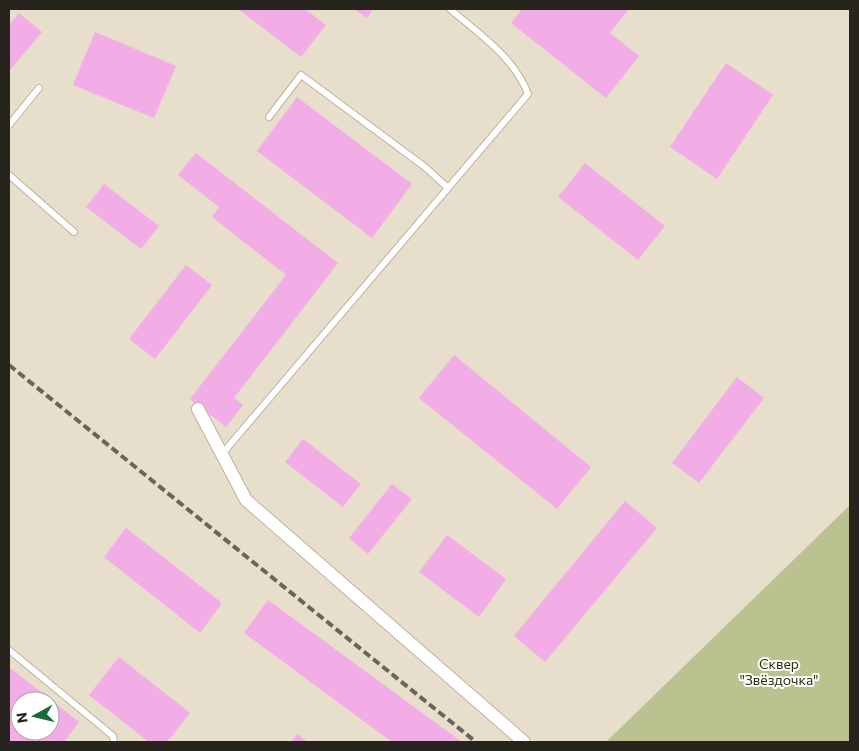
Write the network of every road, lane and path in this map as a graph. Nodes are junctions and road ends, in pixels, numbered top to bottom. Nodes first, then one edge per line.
1 (450, 9) edge
2 (39, 88) dead end
3 (269, 117) dead end
4 (9, 125) edge
5 (9, 175) edge
6 (448, 188) junction
7 (74, 232) dead end
8 (198, 409) dead end
9 (222, 454) junction
10 (9, 650) edge
11 (114, 742) edge
12 (524, 742) edge

1 - 6 lane
2 - 4 lane
3 - 6 lane
5 - 7 lane
6 - 9 lane
8 - 9 street
9 - 12 street
10 - 11 lane

